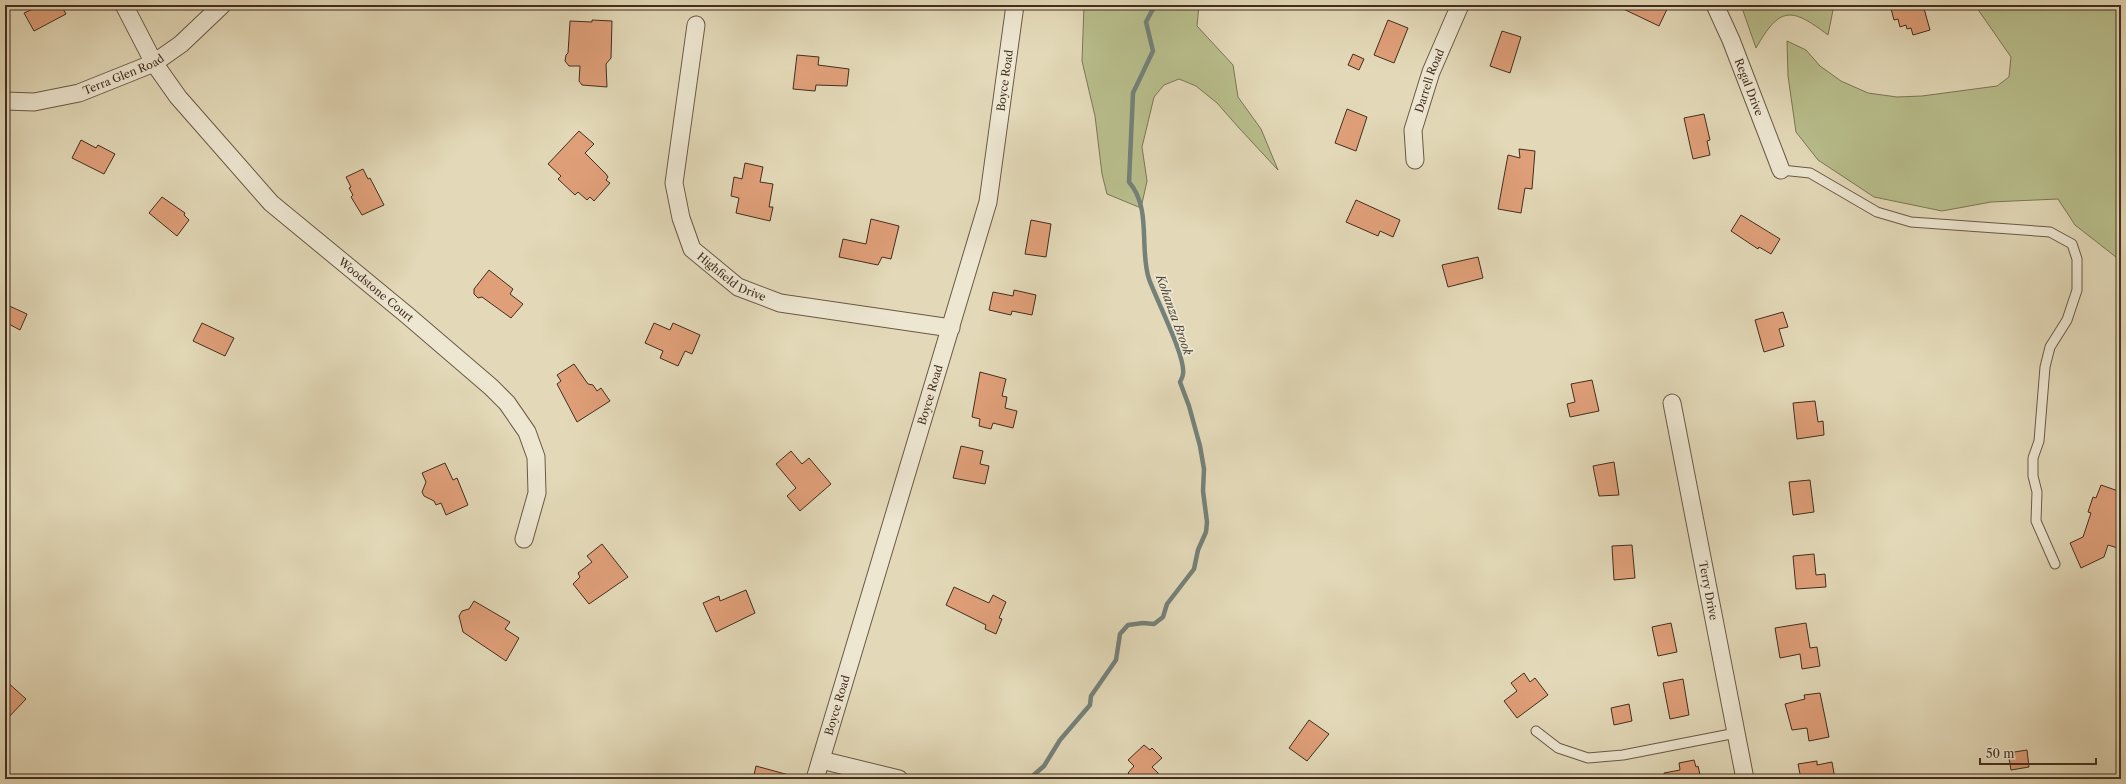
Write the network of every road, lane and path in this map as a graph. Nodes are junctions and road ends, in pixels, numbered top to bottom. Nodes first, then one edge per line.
1 (124, 5) edge
2 (222, 5) edge
3 (1015, 5) edge
4 (1460, 5) edge
5 (1715, 5) edge
6 (696, 25) dead end
7 (154, 63) junction
8 (5, 102) edge
9 (1415, 160) dead end
10 (1781, 170) joint
11 (951, 328) junction
12 (1672, 403) dead end
13 (524, 539) dead end
14 (2055, 564) dead end
15 (1536, 731) dead end
16 (1736, 733) junction
17 (821, 760) junction
18 (815, 779) edge
19 (899, 779) edge
20 (1745, 779) edge

1 - 7 street, Woodstone Court
2 - 7 street, Terra Glen Road
3 - 11 street, Boyce Road
4 - 9 street, Darrell Road
5 - 10 street, Regal Drive
6 - 11 street, Highfield Drive
7 - 8 street, Terra Glen Road
7 - 13 street, Woodstone Court
10 - 14 lane
11 - 17 street, Boyce Road
12 - 16 street, Terry Drive
15 - 16 lane
16 - 20 street, Terry Drive
17 - 18 street, Boyce Road
17 - 19 street

